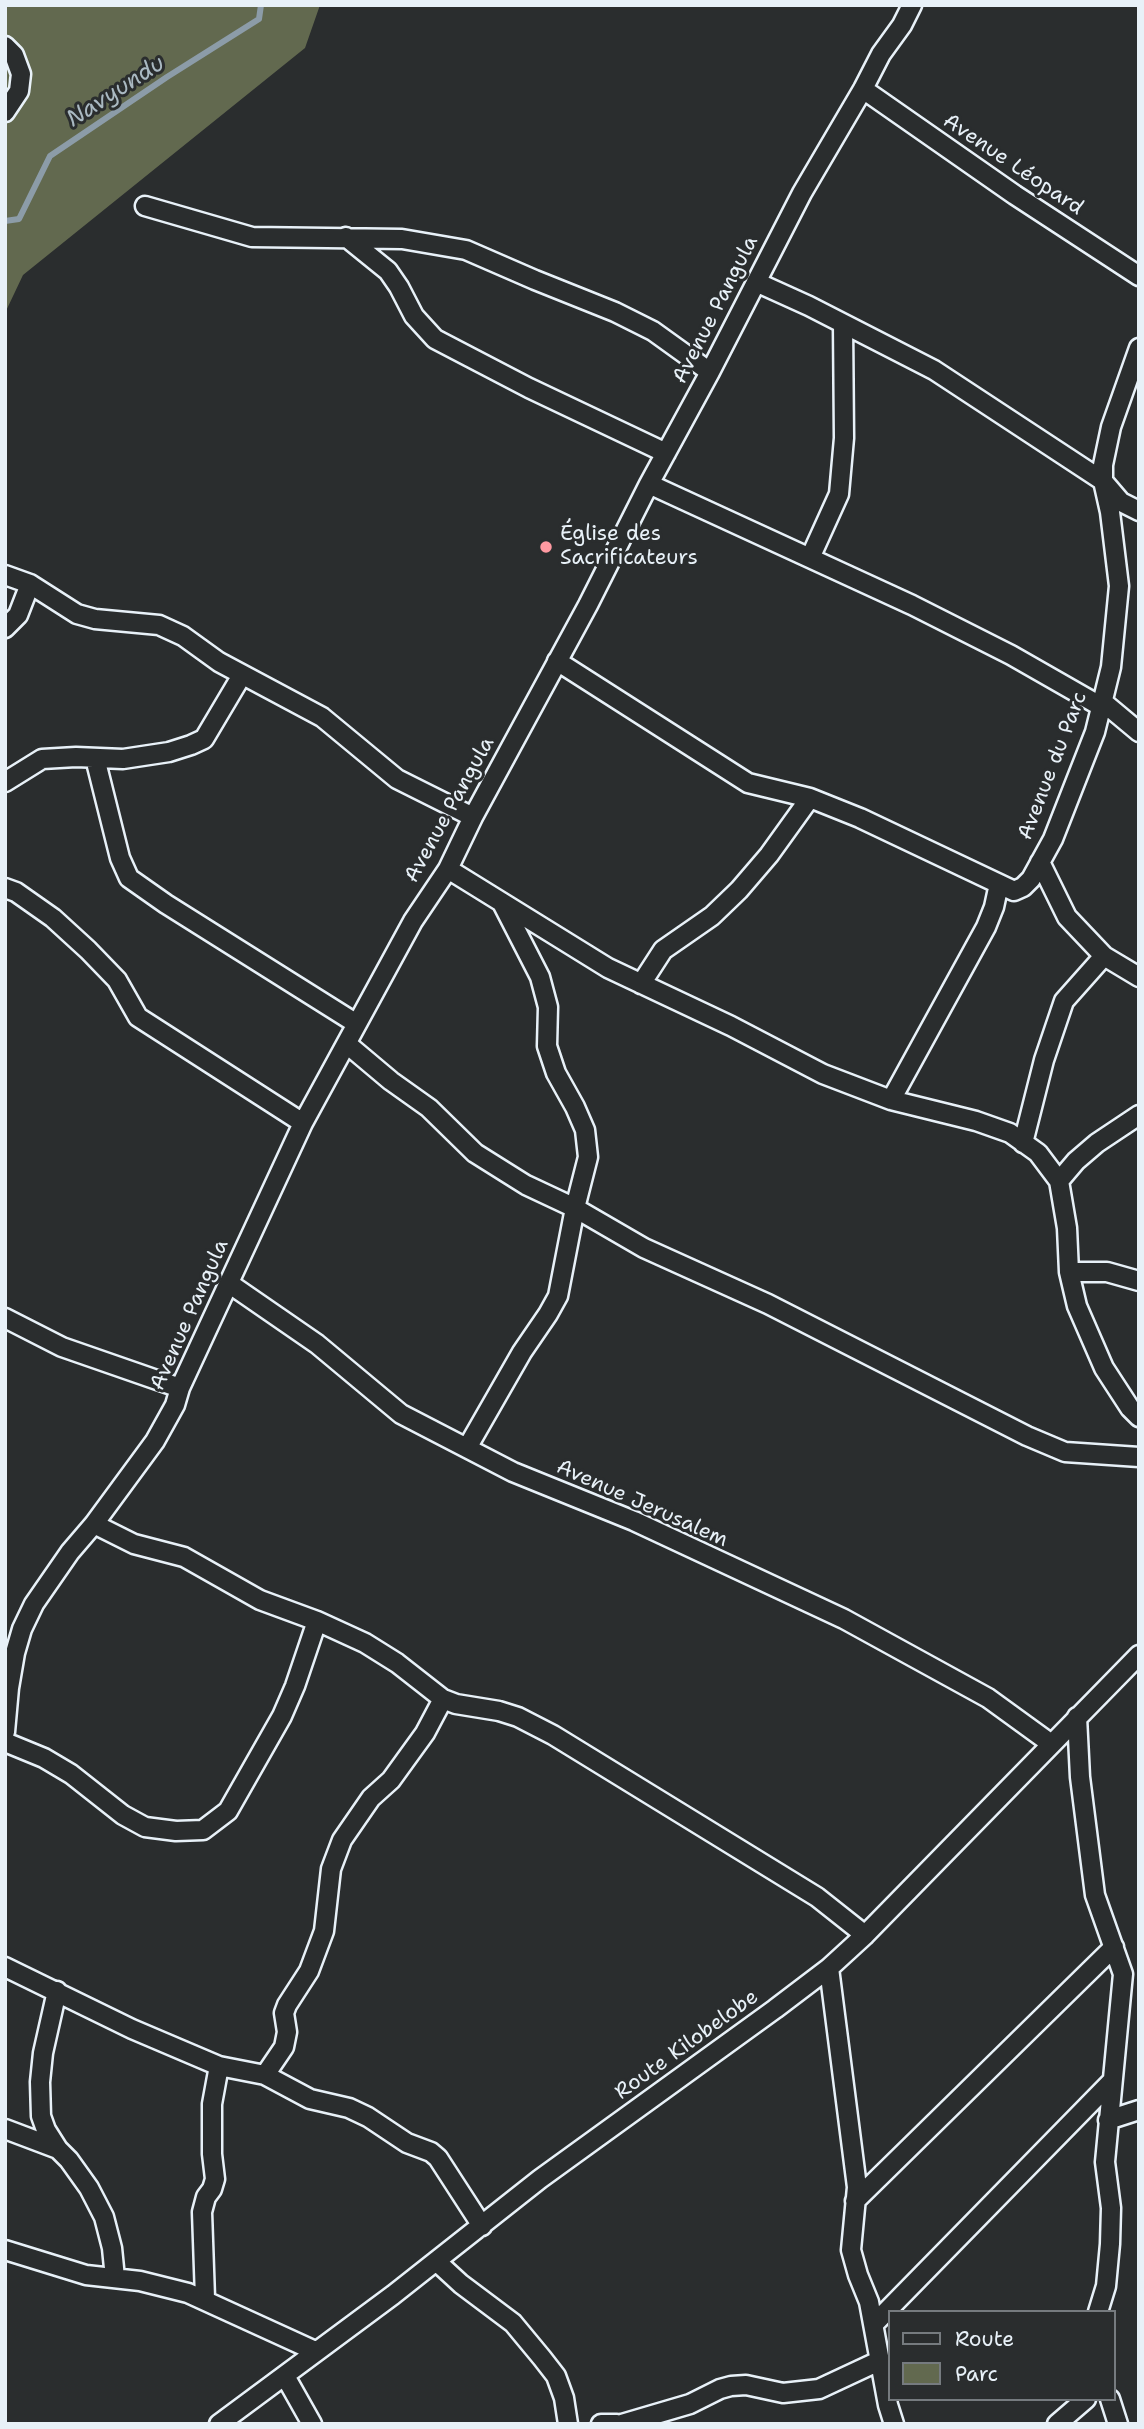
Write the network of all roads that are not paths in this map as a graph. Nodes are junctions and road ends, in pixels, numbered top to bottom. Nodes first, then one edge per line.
1 (912, 5) edge
2 (5, 46) edge
3 (863, 89) junction
4 (5, 112) edge
5 (145, 206) dead end
6 (346, 237) junction
7 (1139, 276) edge
8 (756, 282) junction
9 (843, 324) junction
10 (1139, 348) edge
11 (710, 372) junction
12 (666, 453) junction
13 (1103, 481) junction
14 (649, 484) junction
15 (1139, 511) edge
16 (810, 558) junction
17 (5, 575) edge
18 (30, 584) junction
19 (5, 628) edge
20 (557, 660) junction
21 (242, 675) junction
22 (1102, 705) junction
23 (1139, 732) edge
24 (96, 758) junction
25 (5, 782) edge
26 (810, 798) junction
27 (473, 817) junction
28 (1040, 862) junction
29 (448, 869) junction
30 (999, 884) junction
31 (5, 888) edge
32 (502, 903) junction
33 (1104, 956) junction
34 (1139, 977) edge
35 (641, 984) junction
36 (357, 1024) junction
37 (347, 1044) junction
38 (891, 1100) junction
39 (1139, 1115) edge
40 (303, 1123) junction
41 (1023, 1143) junction
42 (1059, 1181) junction
43 (575, 1208) junction
44 (1069, 1272) junction
45 (1139, 1281) edge
46 (230, 1284) junction
47 (5, 1318) edge
48 (180, 1388) junction
49 (1139, 1417) edge
50 (467, 1448) junction
51 (1139, 1457) edge
52 (94, 1524) junction
53 (317, 1621) junction
54 (1139, 1655) edge
55 (443, 1699) junction
56 (1077, 1717) junction
57 (5, 1732) edge
58 (5, 1742) edge
59 (1050, 1743) junction
60 (865, 1935) junction
61 (1114, 1947) junction
62 (5, 1967) edge
63 (829, 1968) junction
64 (57, 1991) junction
65 (219, 2066) junction
66 (265, 2075) junction
67 (1111, 2082) junction
68 (1139, 2110) edge
69 (1108, 2120) junction
70 (5, 2129) edge
71 (58, 2149) junction
72 (855, 2201) junction
73 (482, 2226) junction
74 (5, 2249) edge
75 (436, 2261) junction
76 (115, 2278) junction
77 (205, 2298) junction
78 (1099, 2310) edge
79 (874, 2324) junction
80 (315, 2351) junction
81 (879, 2361) junction
82 (285, 2376) junction
83 (888, 2399) edge
84 (889, 2401) edge
85 (1084, 2401) edge
86 (1111, 2401) edge
87 (219, 2424) edge
88 (312, 2424) edge
89 (568, 2424) edge
90 (601, 2424) edge
91 (620, 2424) edge
92 (894, 2424) edge
93 (1057, 2424) edge
94 (1118, 2424) edge

1 - 3 street, Avenue Pangula
2 - 4 street
3 - 7 street, Avenue Léopard
3 - 8 street, Avenue Pangula
5 - 6 street
6 - 11 street
6 - 12 street
8 - 9 street
8 - 11 street, Avenue Pangula
9 - 13 street
9 - 16 street
10 - 13 street, Avenue du Parc
11 - 12 street, Avenue Pangula
12 - 14 street, Avenue Pangula
13 - 15 street
13 - 22 street, Avenue du Parc
14 - 16 street
14 - 20 street, Avenue Pangula
16 - 22 street
17 - 18 street
18 - 19 street
18 - 21 street
20 - 26 street
20 - 27 street, Avenue Pangula
21 - 24 street
21 - 27 street
22 - 23 street
22 - 28 street, Avenue du Parc
24 - 25 street
24 - 36 street
26 - 30 street
26 - 35 street
27 - 29 street, Avenue Pangula
28 - 30 street, Avenue du Parc
28 - 33 street
29 - 32 street
29 - 36 street, Avenue Pangula
30 - 38 street
31 - 40 street
32 - 35 street
32 - 43 street
33 - 34 street
33 - 41 street
35 - 38 street
36 - 37 street, Avenue Pangula
37 - 40 street, Avenue Pangula
37 - 43 street
38 - 41 street
39 - 42 street
40 - 46 street, Avenue Pangula
41 - 42 street
42 - 44 street
43 - 50 street
43 - 51 street
44 - 45 street
44 - 49 street
46 - 48 street, Avenue Pangula
46 - 50 street, Avenue Jerusalem
47 - 48 street
48 - 52 street, Avenue Pangula
50 - 59 street, Avenue Jerusalem
52 - 53 street
52 - 57 street, Avenue Pangula
53 - 55 street
53 - 58 street
54 - 56 street, Route Kilobelobe
55 - 60 street
55 - 66 street
56 - 59 street, Route Kilobelobe
56 - 61 street
59 - 60 street, Route Kilobelobe
60 - 63 street, Route Kilobelobe
61 - 67 street
61 - 72 street
62 - 64 street
63 - 72 street
63 - 73 street, Route Kilobelobe
64 - 65 street
64 - 71 street
65 - 66 street
65 - 77 street
66 - 73 street
67 - 69 street
67 - 79 street
68 - 69 street
69 - 78 street
70 - 71 street
71 - 76 street
72 - 79 street
73 - 75 street, Route Kilobelobe
74 - 76 street
75 - 80 street, Route Kilobelobe
75 - 89 street
76 - 77 street
77 - 80 street
79 - 81 street
80 - 82 street, Route Kilobelobe
81 - 83 street
81 - 91 street
82 - 87 street, Route Kilobelobe
82 - 88 street
84 - 92 street
85 - 93 street
86 - 94 street
90 - 91 street

